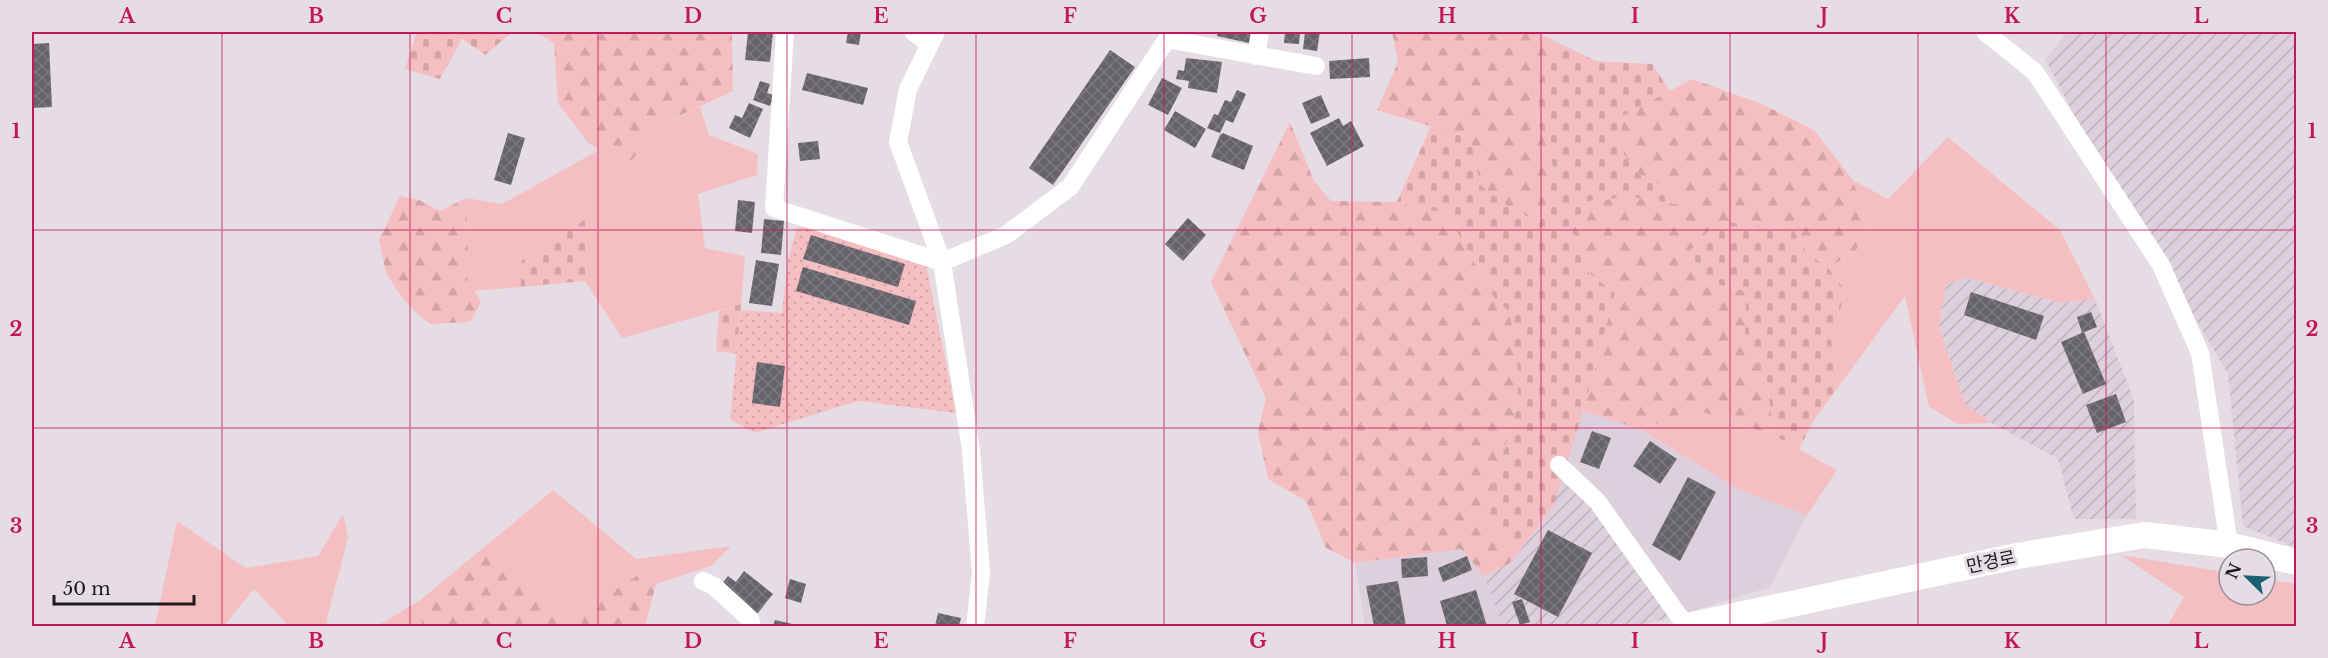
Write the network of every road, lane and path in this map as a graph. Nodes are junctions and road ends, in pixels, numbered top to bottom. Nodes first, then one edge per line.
1 (784, 32) edge
2 (913, 32) edge
3 (1260, 32) edge
4 (1985, 32) edge
5 (933, 38) edge
6 (1256, 56) junction
7 (1316, 66) dead end
8 (942, 262) junction
9 (1559, 465) dead end
10 (2229, 544) junction
11 (2296, 562) edge
12 (703, 581) dead end
13 (752, 627) edge
14 (975, 627) edge
15 (1687, 627) edge

1 - 8 street
2 - 5 street
3 - 6 street
4 - 10 street
5 - 8 street
6 - 7 street
6 - 8 street
8 - 14 street
9 - 15 street
10 - 11 street, 만경로
10 - 15 street, 만경로
12 - 13 street

